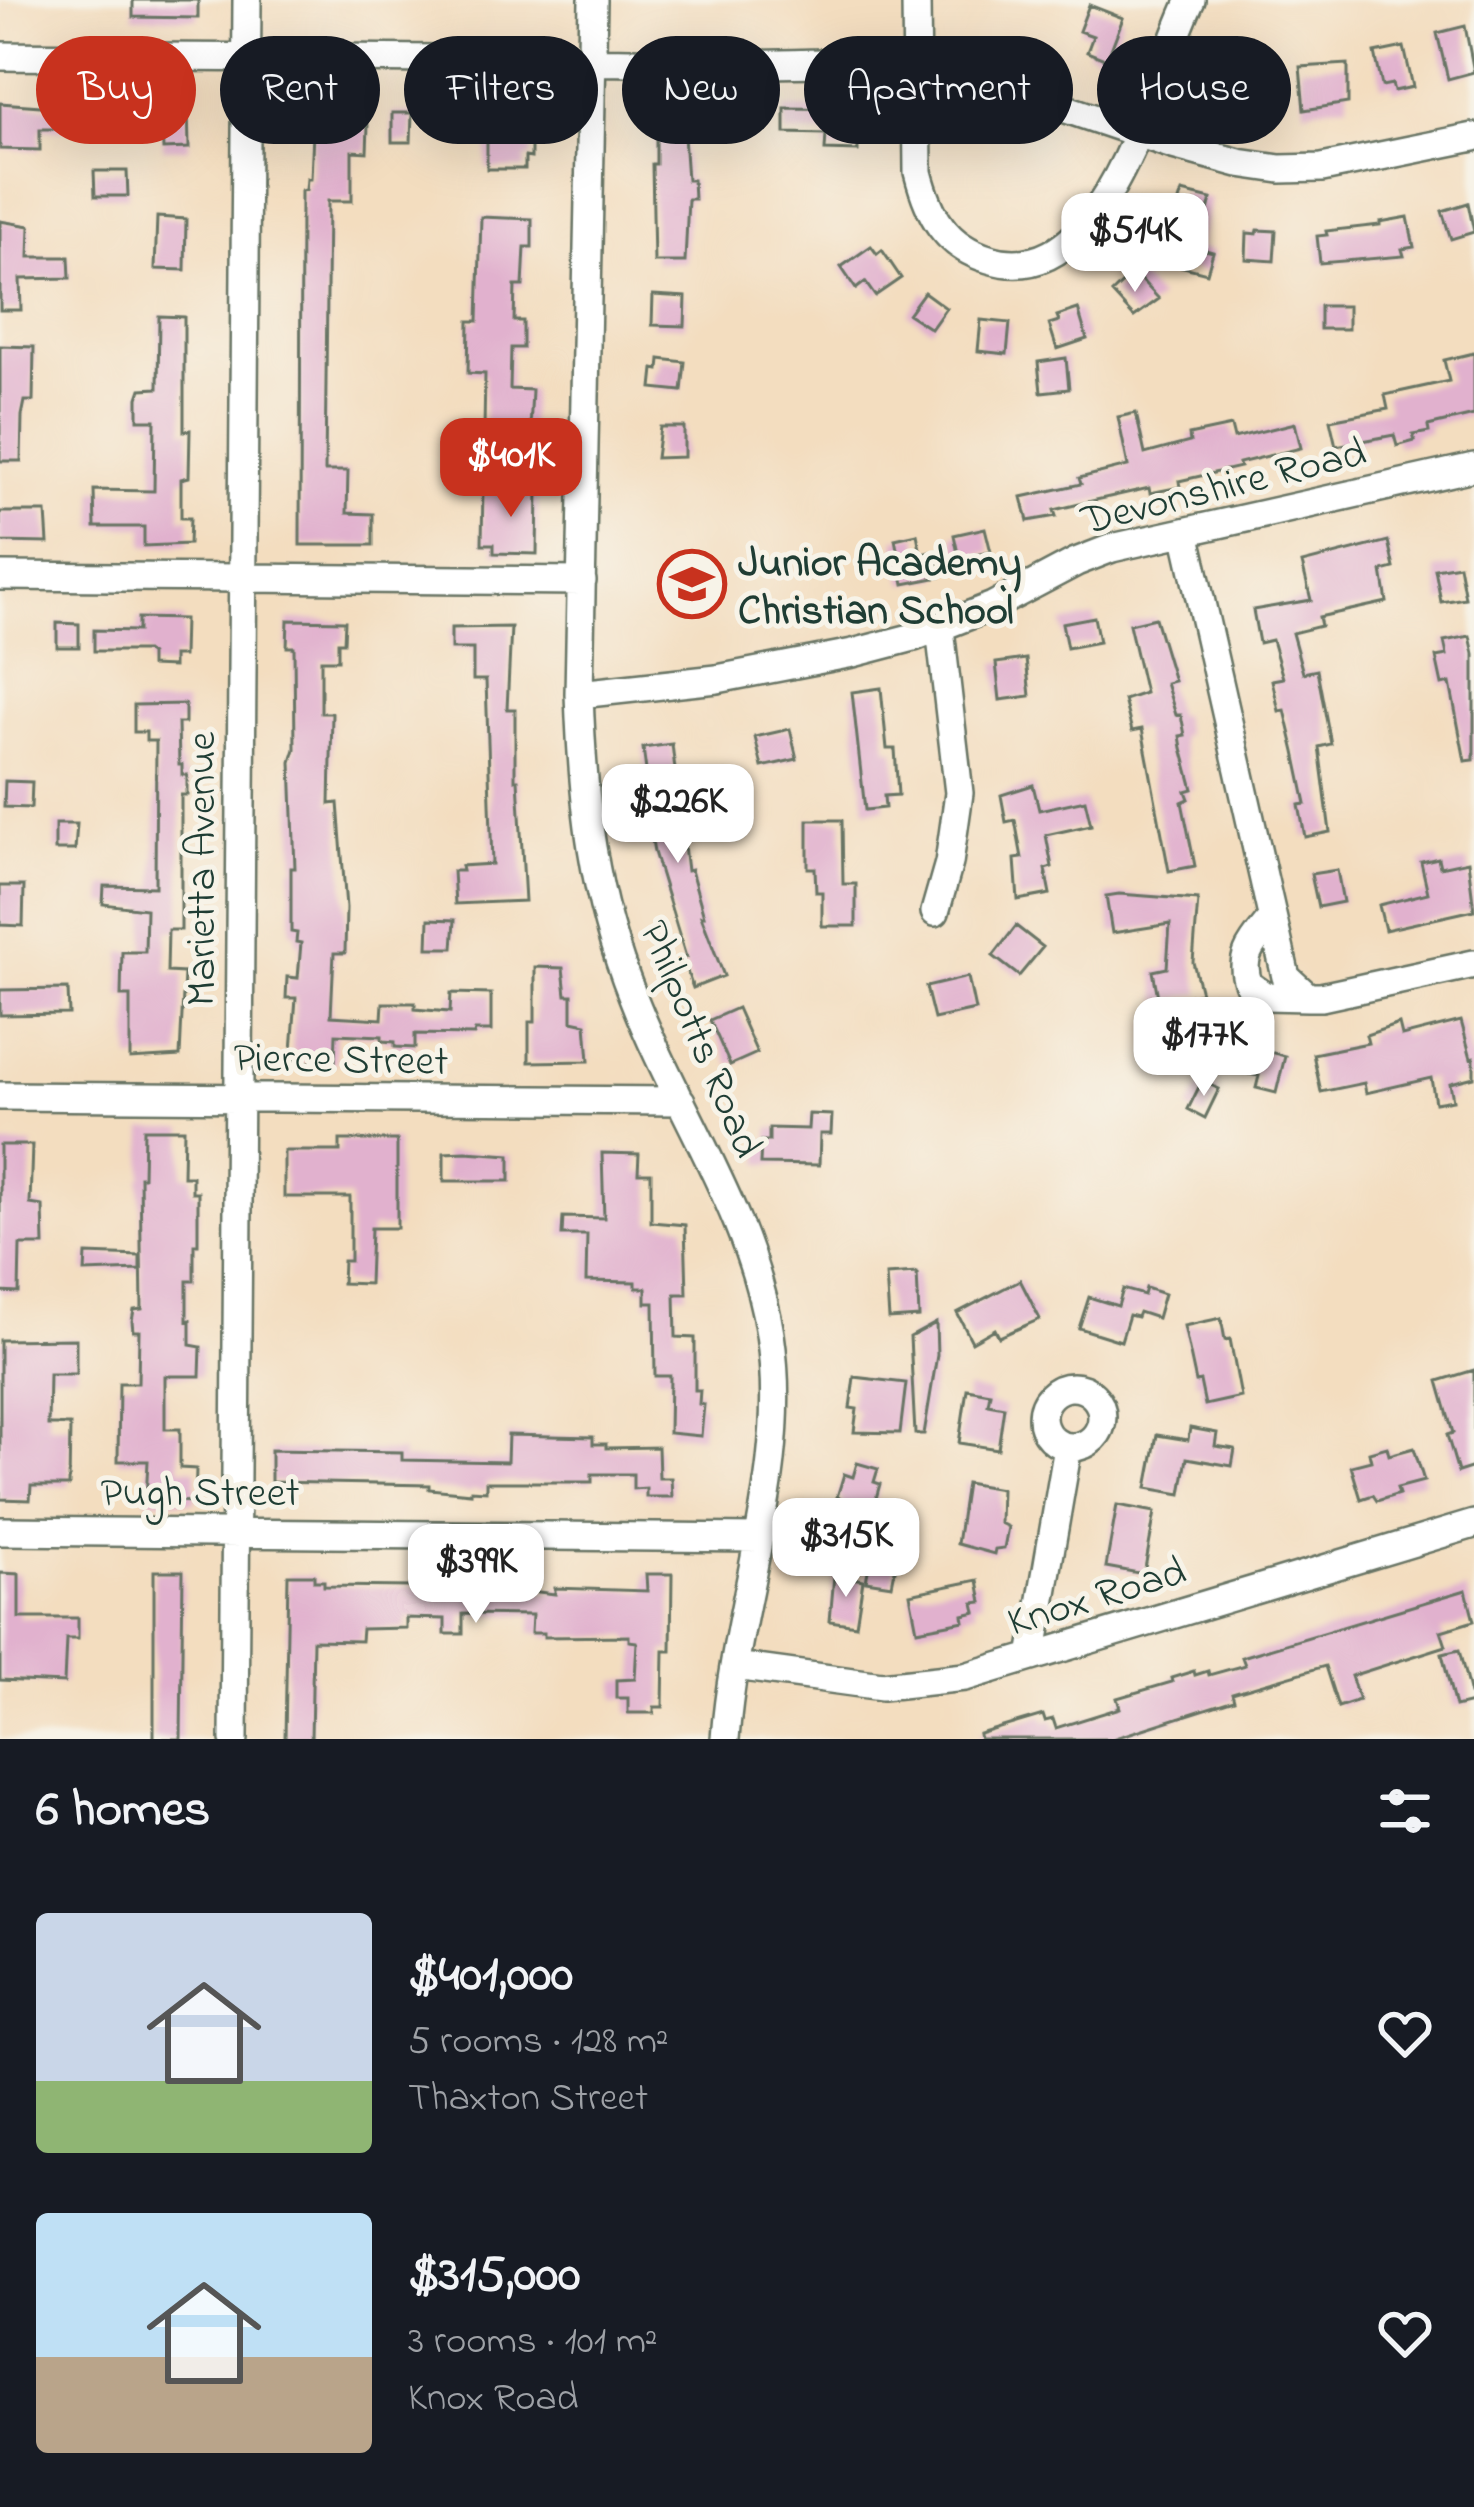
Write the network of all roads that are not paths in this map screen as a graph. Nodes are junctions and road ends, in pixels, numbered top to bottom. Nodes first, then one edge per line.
1 (247, 0) edge
2 (593, 0) edge
3 (916, 0) edge
4 (1191, 0) edge
5 (247, 36) edge
6 (593, 36) edge
7 (916, 36) edge
8 (1176, 36) edge
9 (0, 56) edge
10 (220, 58) edge
11 (598, 61) edge
12 (804, 66) edge
13 (1474, 137) edge
14 (246, 144) edge
15 (591, 144) edge
16 (917, 144) edge
17 (1131, 144) edge
18 (1175, 144) edge
19 (1474, 467) edge
20 (1185, 532) junction
21 (0, 575) edge
22 (242, 577) junction
23 (581, 581) junction
24 (940, 629) junction
25 (579, 694) junction
26 (935, 912) dead end
27 (1474, 964) edge
28 (0, 1096) edge
29 (239, 1098) junction
30 (681, 1101) junction
31 (1068, 1448) dead end
32 (1474, 1524) edge
33 (0, 1531) edge
34 (236, 1532) junction
35 (759, 1538) junction
36 (1032, 1657) junction
37 (735, 1666) junction
38 (234, 1739) edge
39 (725, 1739) edge

1 - 5 street, Marietta Avenue
2 - 6 street, Philpotts Road
3 - 7 street
4 - 8 street
9 - 10 street
11 - 12 street
13 - 18 street
14 - 22 street, Marietta Avenue
15 - 23 street, Philpotts Road
16 - 17 street
19 - 20 street, Devonshire Road
20 - 24 street, Devonshire Road
20 - 27 street
21 - 22 street
22 - 23 street
22 - 29 street, Marietta Avenue
23 - 25 street, Philpotts Road
24 - 25 street, Devonshire Road
24 - 26 street
25 - 30 street, Philpotts Road
28 - 29 street, Pierce Street
29 - 30 street, Pierce Street
29 - 34 street, Marietta Avenue
30 - 35 street, Philpotts Road
31 - 36 street
32 - 36 street, Knox Road
33 - 34 street, Pugh Street
34 - 35 street, Pugh Street
34 - 38 street, Marietta Avenue
35 - 37 street, Philpotts Road
36 - 37 street, Knox Road
37 - 39 street, Philpotts Road

